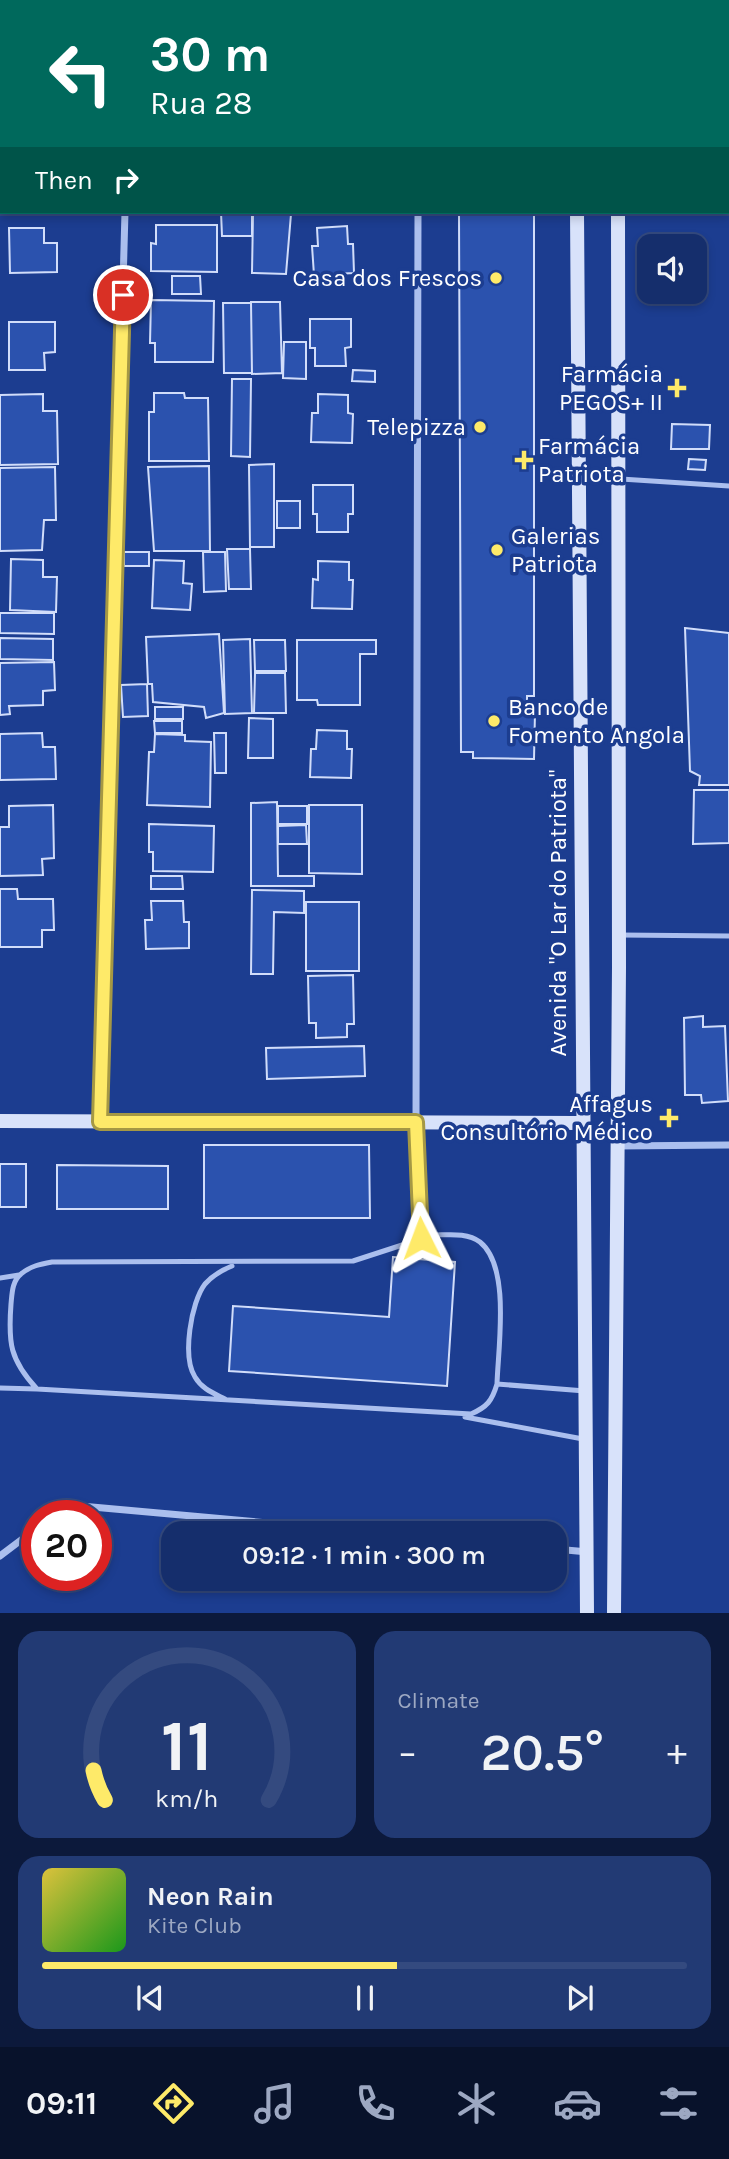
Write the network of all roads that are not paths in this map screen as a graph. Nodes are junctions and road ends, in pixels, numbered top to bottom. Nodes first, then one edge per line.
1 (125, 214) edge
2 (418, 214) edge
3 (577, 214) edge
4 (618, 214) edge
5 (618, 479) junction
6 (729, 486) edge
7 (619, 935) junction
8 (729, 936) edge
9 (0, 1121) edge
10 (100, 1122) junction
11 (416, 1122) junction
12 (582, 1123) junction
13 (729, 1145) edge
14 (618, 1146) junction
15 (421, 1238) junction
16 (239, 1264) junction
17 (19, 1275) junction
18 (0, 1278) edge
19 (497, 1384) junction
20 (0, 1388) edge
21 (37, 1389) junction
22 (585, 1391) junction
23 (229, 1401) junction
24 (455, 1415) junction
25 (586, 1439) junction
26 (112, 1509) edge
27 (246, 1521) edge
28 (21, 1540) edge
29 (567, 1550) edge
30 (588, 1552) junction
31 (0, 1556) edge
32 (587, 1613) edge
33 (614, 1613) edge

1 - 10 street
2 - 11 street
3 - 12 main road, Avenida "O Lar do Patriota"
4 - 5 main road
5 - 6 lane
5 - 7 main road
7 - 8 lane
7 - 14 main road
9 - 10 main road
10 - 11 main road
11 - 12 main road
11 - 15 lane
12 - 22 main road, Avenida "O Lar do Patriota"
13 - 14 street
14 - 33 main road
15 - 16 lane
15 - 19 lane
16 - 17 lane
16 - 23 lane
17 - 18 lane
17 - 21 lane
19 - 22 lane
19 - 24 lane
20 - 21 lane
21 - 23 lane
22 - 25 main road, Avenida "O Lar do Patriota"
23 - 24 lane
24 - 25 lane
25 - 30 main road, Avenida "O Lar do Patriota"
26 - 27 street
28 - 31 street
29 - 30 street
30 - 32 main road, Avenida "O Lar do Patriota"

